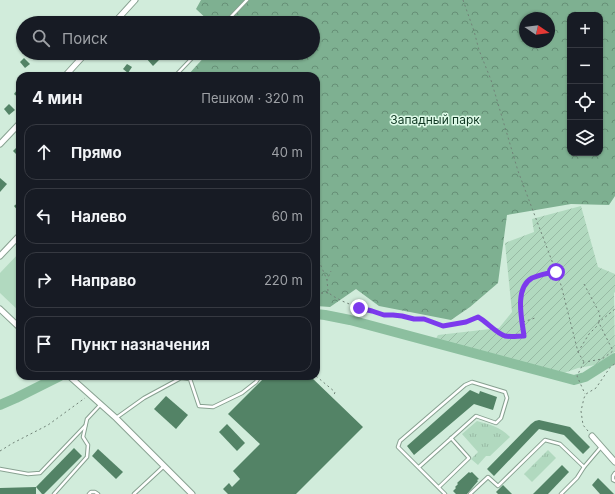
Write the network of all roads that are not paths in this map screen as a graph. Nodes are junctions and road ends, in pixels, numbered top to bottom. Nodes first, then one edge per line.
1 (136, 0) edge
2 (247, 0) edge
3 (121, 16) edge
4 (232, 16) edge
5 (80, 60) edge
6 (190, 60) edge
7 (69, 72) edge
8 (179, 72) edge
9 (16, 127) edge
10 (0, 144) edge
11 (16, 239) edge
12 (0, 256) edge
13 (0, 309) edge
14 (16, 324) edge
15 (74, 380) edge
16 (176, 380) edge
17 (190, 380) edge
18 (257, 380) edge
19 (101, 404) junction
20 (116, 418) junction
21 (86, 425) junction
22 (592, 436) road end
23 (451, 438) junction
24 (601, 447) junction
25 (615, 462) edge
26 (164, 466) junction
27 (419, 467) junction
28 (584, 467) junction
29 (0, 469) edge
30 (615, 473) edge
31 (615, 481) edge
32 (438, 487) junction
33 (54, 494) edge
34 (88, 494) edge
35 (98, 494) edge
36 (134, 494) edge
37 (192, 494) edge
38 (445, 494) edge
39 (470, 494) edge
40 (561, 494) edge

1 - 3 street
2 - 4 lane
5 - 7 street
6 - 8 lane
9 - 10 street
11 - 12 street
13 - 14 street
15 - 19 street
16 - 20 lane
17 - 18 lane
19 - 20 street
19 - 21 lane
20 - 26 street
21 - 29 lane
21 - 33 lane
22 - 24 street
23 - 27 lane
23 - 27 lane
23 - 32 lane
24 - 25 street
24 - 28 lane
26 - 36 lane
26 - 37 street
27 - 32 lane
28 - 39 lane
28 - 40 lane
30 - 31 lane
32 - 38 lane
34 - 35 lane

